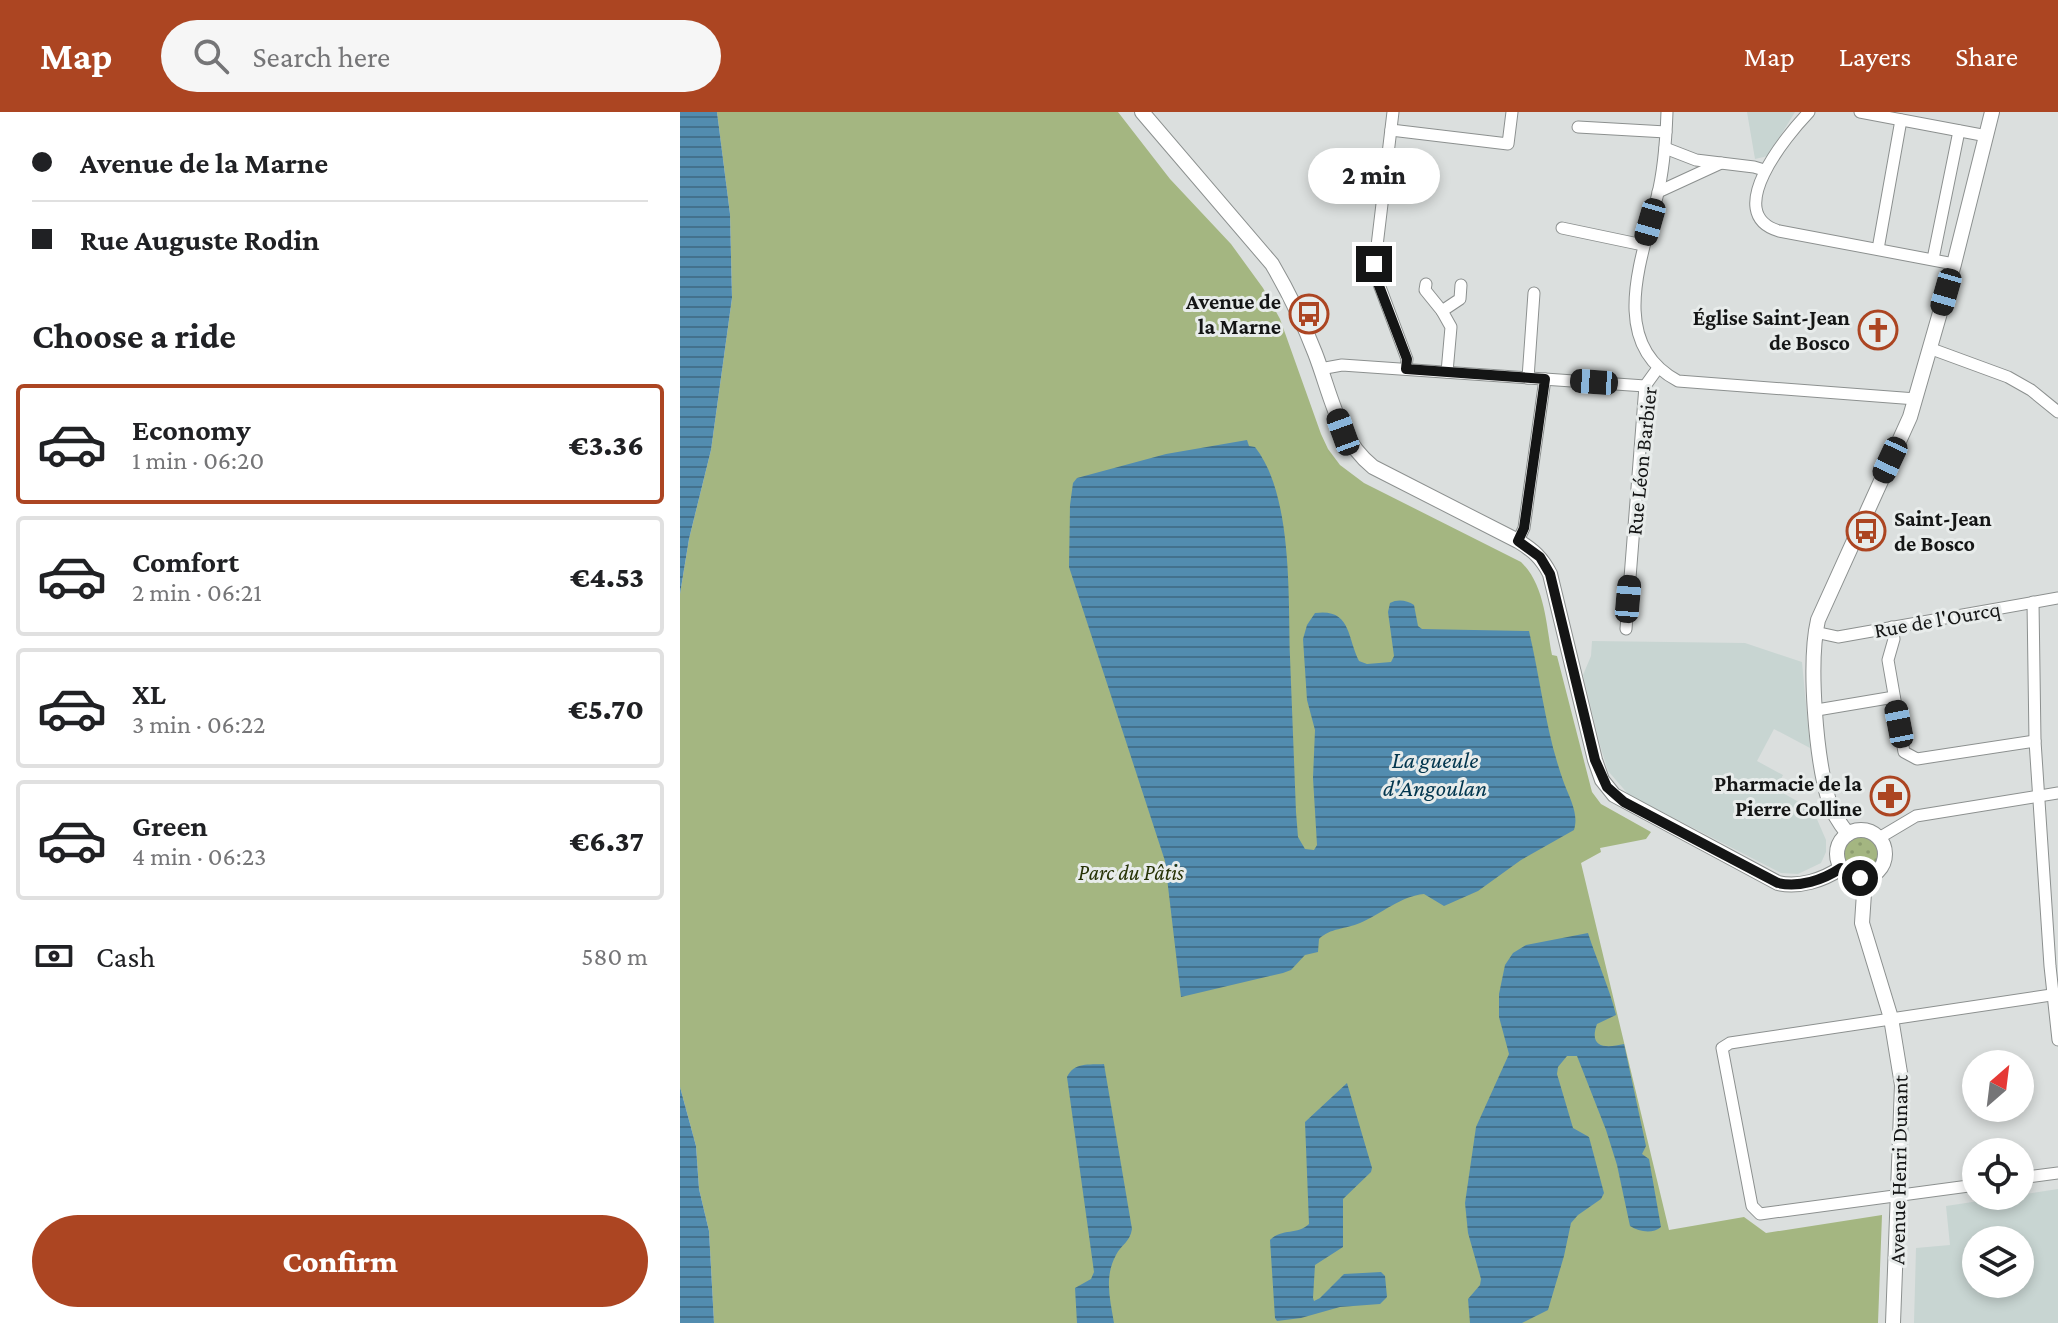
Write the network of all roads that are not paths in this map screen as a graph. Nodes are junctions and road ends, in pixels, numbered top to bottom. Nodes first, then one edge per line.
1 (1142, 112) edge
2 (1393, 112) edge
3 (1512, 112) edge
4 (1667, 112) edge
5 (1809, 112) edge
6 (1860, 112) edge
7 (1992, 112) edge
8 (1901, 120) junction
9 (1578, 127) dead end
10 (1391, 130) junction
11 (1959, 131) junction
12 (1666, 132) junction
13 (1987, 136) junction
14 (1665, 148) junction
15 (1722, 162) junction
16 (1764, 170) junction
17 (1658, 192) junction
18 (1562, 228) dead end
19 (1643, 245) junction
20 (1878, 249) junction
21 (1933, 259) junction
22 (1954, 264) junction
23 (1426, 284) dead end
24 (1461, 285) dead end
25 (1534, 293) dead end
26 (1442, 311) junction
27 (1517, 316) dead end
28 (1532, 317) junction
29 (1929, 348) junction
30 (1658, 368) junction
31 (1320, 369) junction
32 (1406, 369) junction
33 (1447, 372) junction
34 (1528, 378) junction
35 (1545, 379) junction
36 (1645, 386) junction
37 (1916, 399) junction
38 (2058, 412) edge
39 (1518, 541) junction
40 (2058, 598) edge
41 (2033, 602) junction
42 (1892, 627) junction
43 (1626, 629) dead end
44 (1815, 632) junction
45 (1894, 697) junction
46 (1817, 710) junction
47 (2035, 741) junction
48 (2058, 793) edge
49 (2039, 795) junction
50 (1848, 834) junction
51 (1879, 838) junction
52 (1841, 868) junction
53 (1865, 878) junction
54 (2056, 995) edge
55 (1891, 1018) junction
56 (2058, 1040) edge
57 (2058, 1173) edge
58 (2034, 1176) edge
59 (1962, 1187) edge
60 (1899, 1196) junction
61 (1893, 1323) edge

1 - 31 street
2 - 10 street
3 - 10 street
4 - 12 street, Rue Léon Barbier
5 - 16 street
6 - 8 street
7 - 13 street
8 - 11 street
8 - 20 street
9 - 12 street
10 - 32 street
11 - 13 street
11 - 21 street
12 - 14 street, Rue Léon Barbier
13 - 22 street
14 - 15 street
14 - 17 street, Rue Léon Barbier
15 - 16 street
15 - 17 street
16 - 20 street
17 - 19 street, Rue Léon Barbier
18 - 19 street
19 - 30 street, Rue Léon Barbier
20 - 21 street
21 - 22 street
22 - 29 street
23 - 26 street
24 - 26 street
25 - 28 street
26 - 33 street
27 - 28 street
28 - 34 street
29 - 37 street
29 - 38 street
30 - 36 street, Rue Léon Barbier
30 - 37 street
31 - 32 street
31 - 39 street
32 - 33 street
33 - 34 street
34 - 35 street
35 - 36 street
35 - 39 street
36 - 43 street, Rue Léon Barbier
37 - 44 street
39 - 52 street
40 - 41 street, Rue de l'Ourcq
41 - 42 street, Rue de l'Ourcq
41 - 47 street
42 - 44 street, Rue de l'Ourcq
42 - 45 street
44 - 46 street
45 - 46 street
45 - 47 street
46 - 50 street
47 - 49 street
48 - 49 street
49 - 51 street
49 - 54 street
50 - 51 street
50 - 52 street
51 - 53 street
52 - 53 street
53 - 55 street, Avenue Henri Dunant
54 - 55 street
54 - 56 street
55 - 60 street, Avenue Henri Dunant
55 - 60 street
57 - 58 street
59 - 60 street
60 - 61 street, Avenue Henri Dunant

